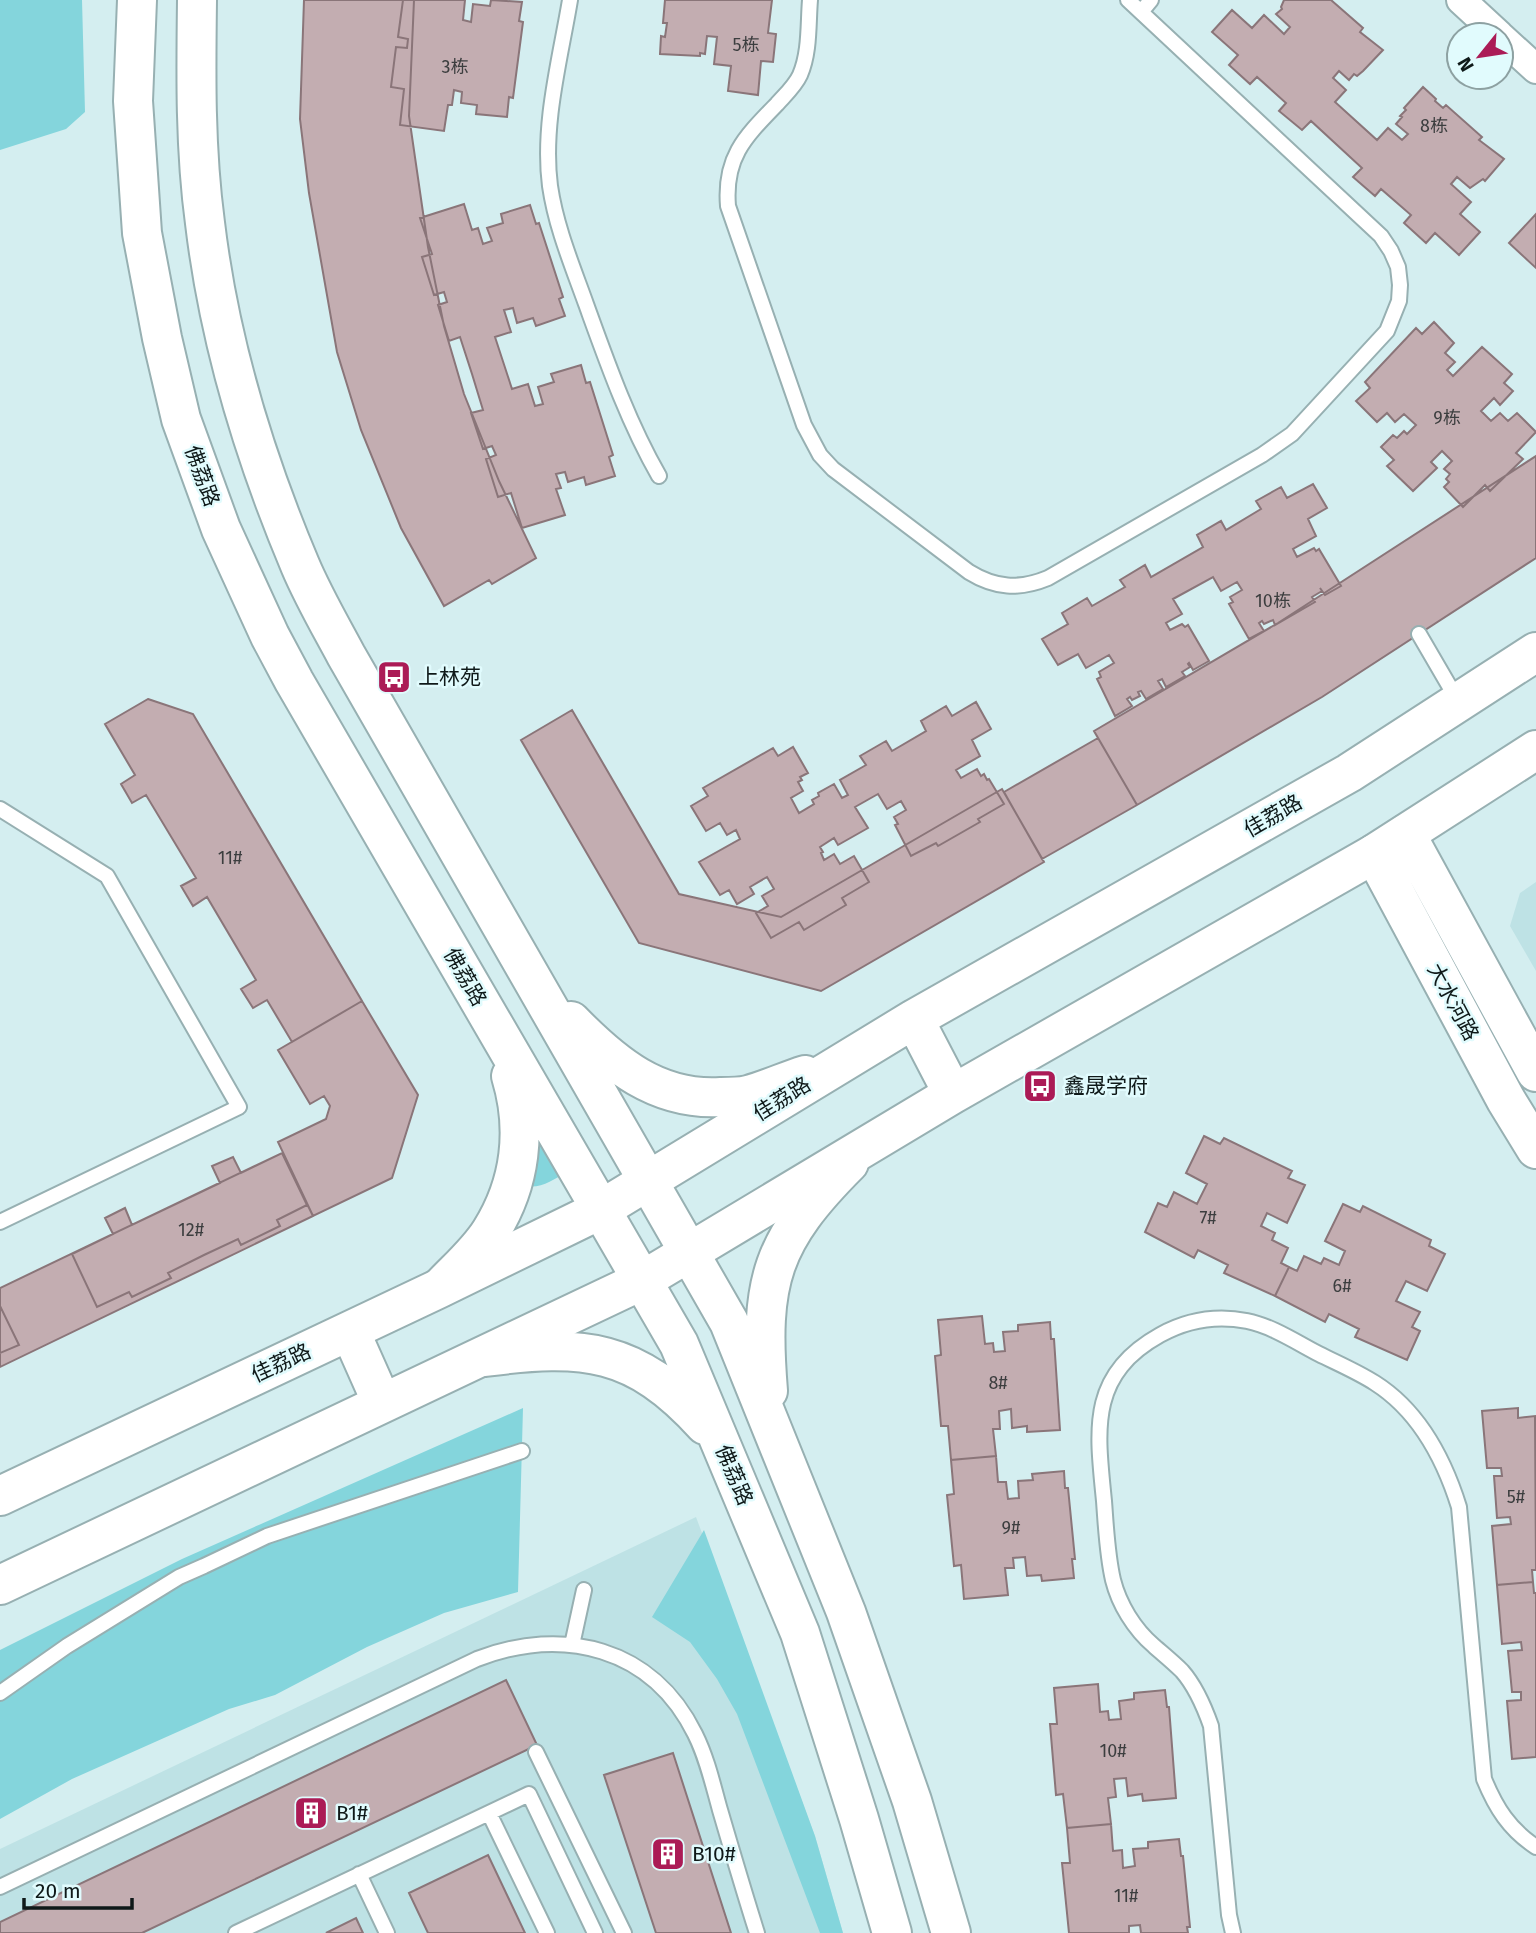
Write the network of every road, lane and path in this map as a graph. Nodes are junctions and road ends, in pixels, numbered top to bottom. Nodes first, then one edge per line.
1 (137, 0) edge
2 (197, 0) edge
3 (570, 0) edge
4 (810, 0) edge
5 (1128, 0) edge
6 (1151, 0) edge
7 (1461, 0) edge
8 (1141, 12) junction
9 (1484, 21) edge
10 (1515, 50) edge
11 (1536, 69) edge
12 (659, 476) dead end
13 (1419, 634) dead end
14 (1536, 652) edge
15 (1459, 702) junction
16 (1536, 750) edge
17 (0, 809) edge
18 (1406, 834) junction
19 (1374, 854) junction
20 (538, 987) junction
21 (914, 1019) junction
22 (498, 1034) junction
23 (840, 1062) junction
24 (1536, 1072) edge
25 (953, 1094) junction
26 (864, 1147) junction
27 (1536, 1149) edge
28 (650, 1181) junction
29 (600, 1210) junction
30 (0, 1222) edge
31 (692, 1252) junction
32 (643, 1280) junction
33 (438, 1289) junction
34 (350, 1331) junction
35 (480, 1358) junction
36 (382, 1404) junction
37 (720, 1441) junction
38 (522, 1451) dead end
39 (781, 1455) junction
40 (0, 1496) edge
41 (0, 1585) edge
42 (584, 1590) dead end
43 (572, 1645) junction
44 (0, 1693) edge
45 (536, 1752) dead end
46 (489, 1813) junction
47 (1536, 1847) edge
48 (359, 1874) junction
49 (0, 1887) edge
50 (236, 1933) edge
51 (387, 1933) edge
52 (547, 1933) edge
53 (595, 1933) edge
54 (624, 1933) edge
55 (757, 1933) edge
56 (892, 1933) edge
57 (951, 1933) edge
58 (1233, 1933) edge

1 - 22 main road, 佛荔路
2 - 20 main road
3 - 12 lane
4 - 8 lane
5 - 8 lane
6 - 8 lane
7 - 9 street
10 - 11 street
13 - 15 lane
14 - 15 main road, 佳荔路
15 - 21 main road, 佳荔路
16 - 18 main road
17 - 30 lane
18 - 19 main road
18 - 24 main road, 大水河路
19 - 25 main road
19 - 27 main road, 大水河路
20 - 23 main road
20 - 28 main road
21 - 23 main road, 佳荔路
21 - 25 main road
22 - 29 main road, 佛荔路
22 - 33 main road
23 - 28 main road, 佳荔路
25 - 26 main road
26 - 31 main road
26 - 39 main road
28 - 29 main road, 佳荔路
28 - 31 main road
29 - 32 main road, 佛荔路
29 - 33 main road, 佳荔路
31 - 32 main road
31 - 39 main road
32 - 35 main road
32 - 37 main road, 佛荔路
33 - 34 main road, 佳荔路
34 - 36 main road
34 - 40 main road, 佳荔路
35 - 36 main road
35 - 37 main road
36 - 41 main road
37 - 56 main road, 佛荔路
38 - 44 lane
39 - 57 main road
42 - 43 lane
43 - 49 lane
43 - 55 lane
45 - 54 lane
46 - 48 lane
46 - 52 lane
46 - 53 lane
47 - 58 lane
48 - 50 lane
48 - 51 lane

